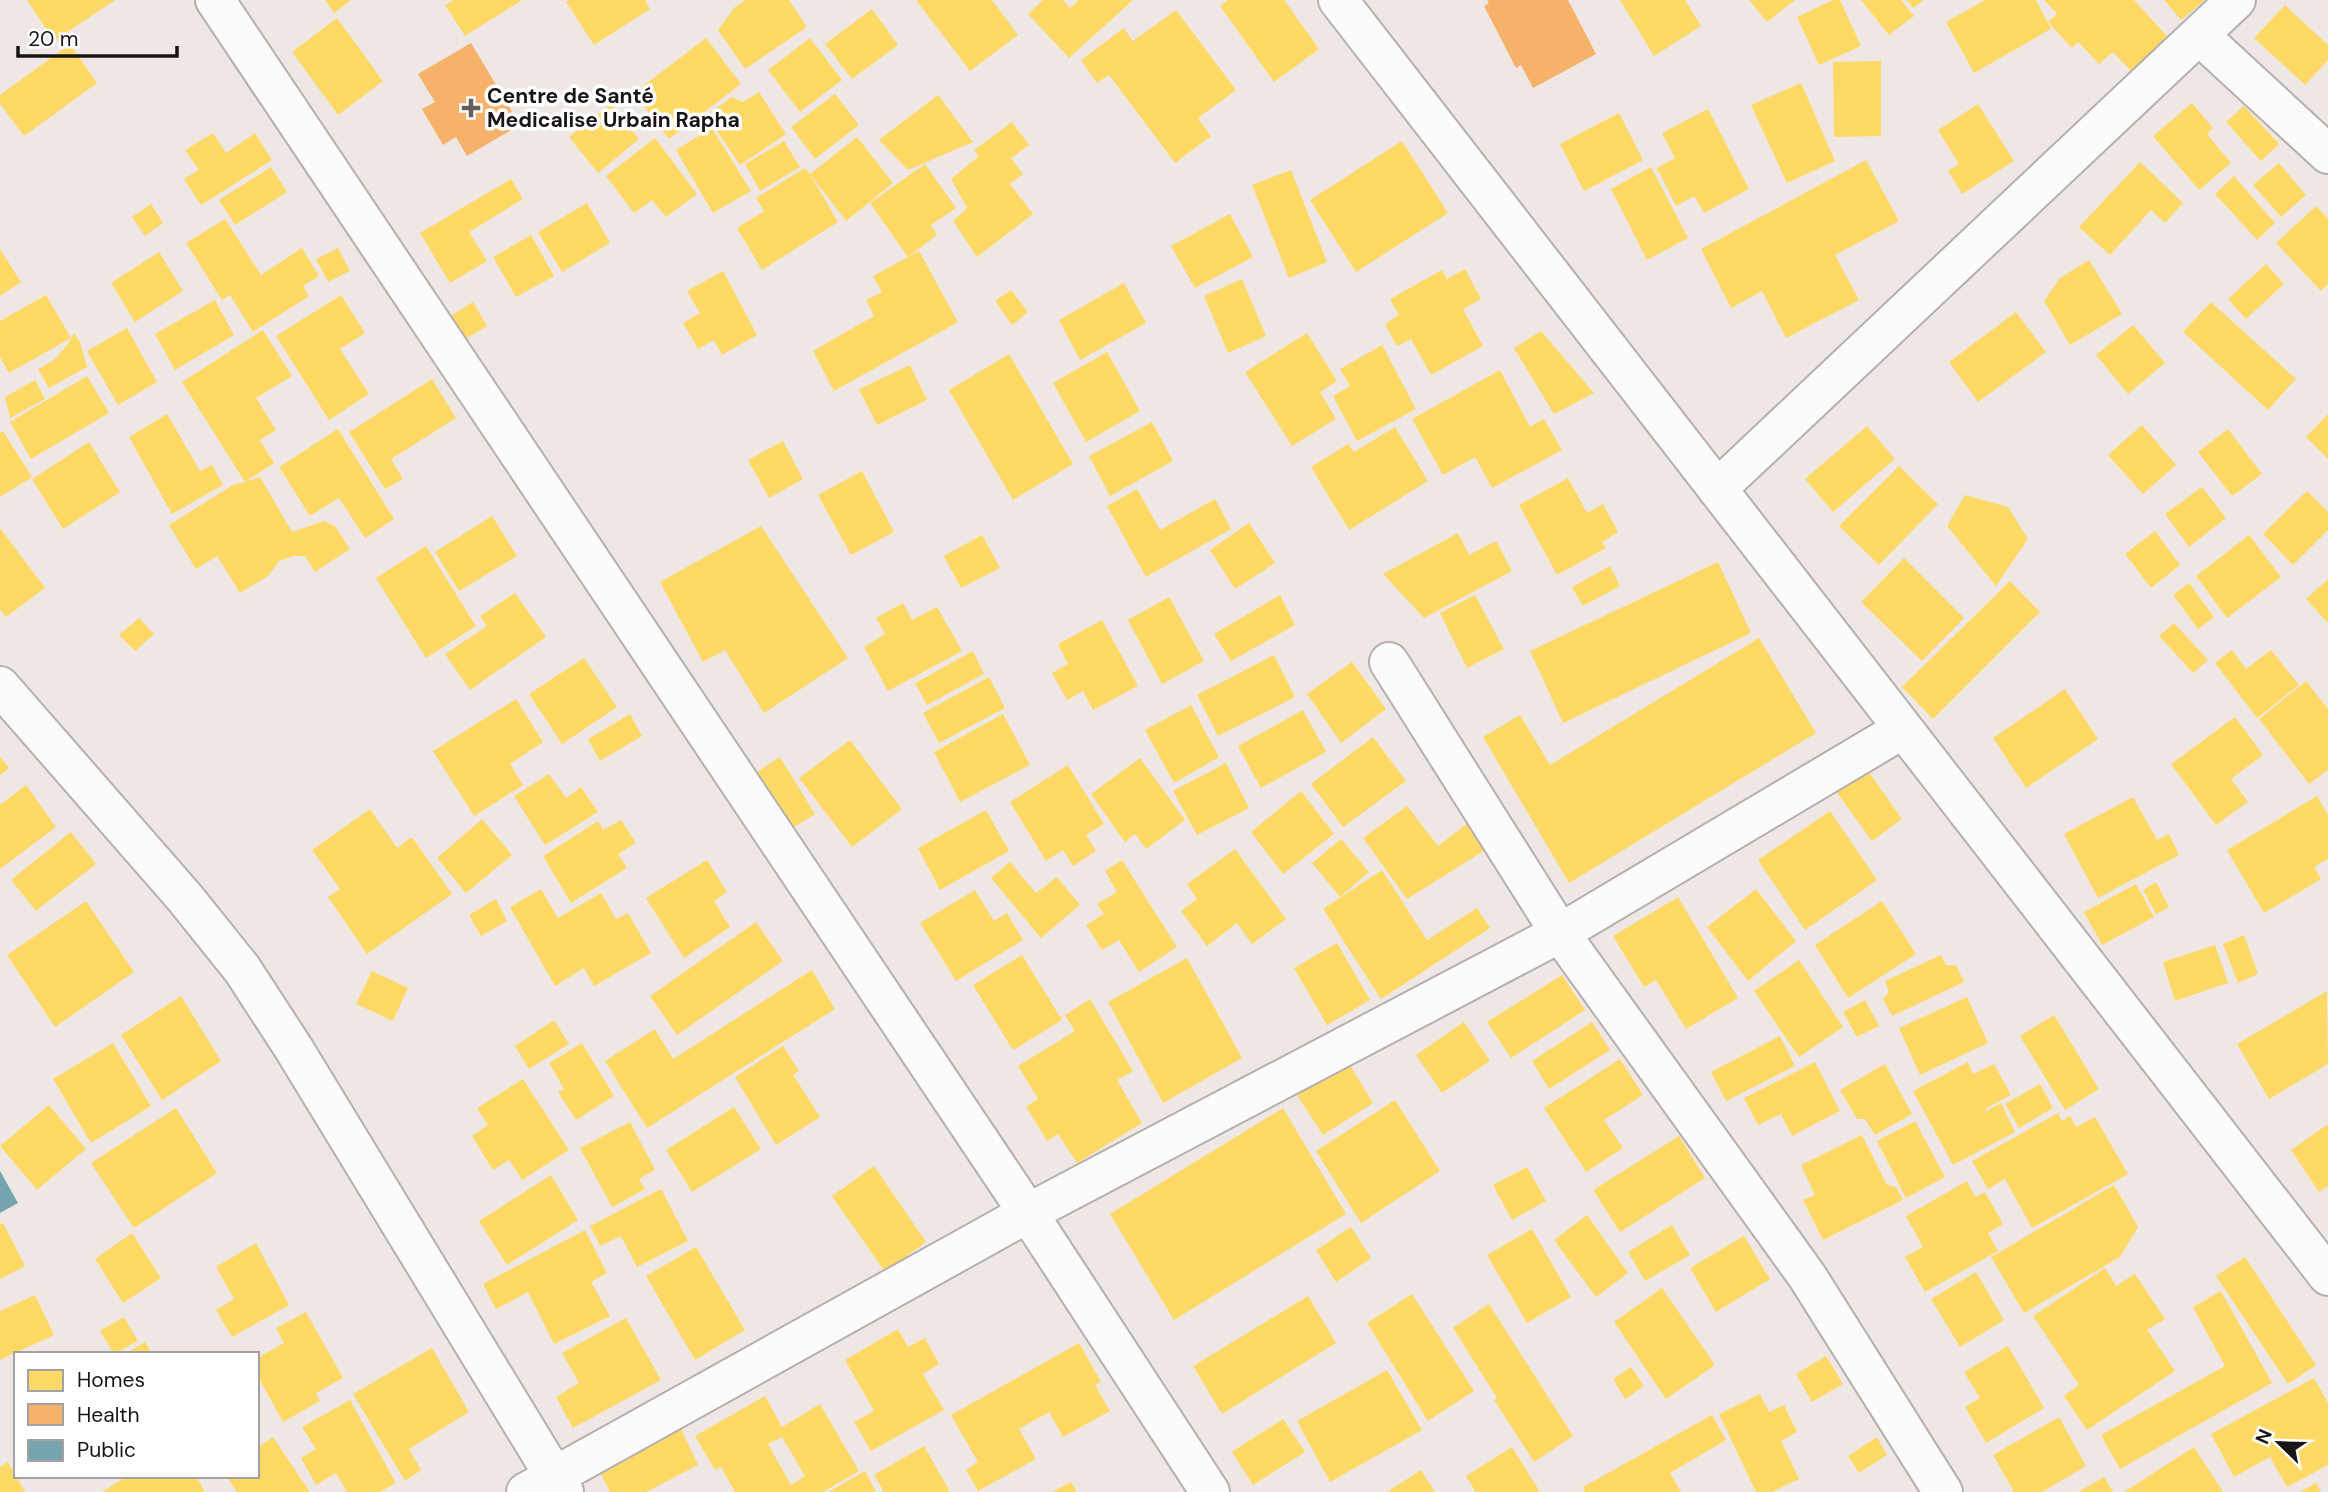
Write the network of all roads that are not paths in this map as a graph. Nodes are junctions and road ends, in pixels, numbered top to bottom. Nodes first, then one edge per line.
1 (215, 0) edge
2 (1338, 0) edge
3 (2236, 0) edge
4 (2199, 35) junction
5 (2328, 154) edge
6 (1717, 489) junction
7 (1389, 662) dead end
8 (0, 686) edge
9 (1903, 729) junction
10 (1560, 933) junction
11 (1028, 1213) junction
12 (2328, 1276) edge
13 (548, 1487) edge
14 (1210, 1492) edge
15 (1943, 1492) edge

1 - 11 street
2 - 6 street
3 - 4 street
4 - 5 street
4 - 6 street
6 - 9 street
7 - 10 street
8 - 13 street
9 - 10 street
9 - 12 street
10 - 11 street
10 - 15 street
11 - 13 street
11 - 14 street

